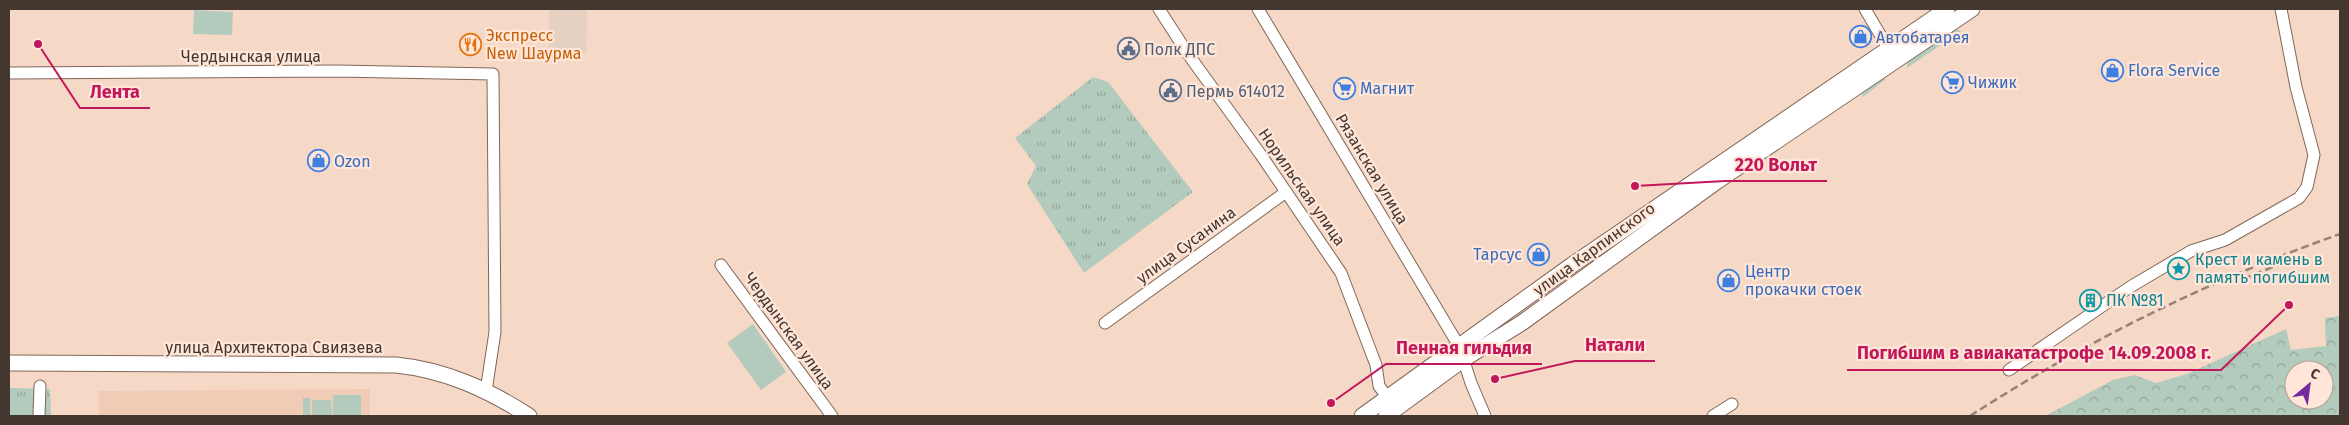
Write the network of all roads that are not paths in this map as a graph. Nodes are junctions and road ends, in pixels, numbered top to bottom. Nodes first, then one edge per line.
1 (1159, 9) edge
2 (1258, 9) edge
3 (1865, 9) edge
4 (1947, 9) edge
5 (1972, 9) edge
6 (2282, 9) edge
7 (1892, 55) junction
8 (9, 73) edge
9 (1286, 192) junction
10 (1581, 259) junction
11 (721, 265) dead end
12 (1592, 272) junction
13 (1105, 323) dead end
14 (1462, 352) junction
15 (9, 363) edge
16 (2009, 370) dead end
17 (40, 386) dead end
18 (486, 390) junction
19 (1388, 398) junction
20 (1732, 404) dead end
21 (39, 416) edge
22 (529, 416) edge
23 (832, 416) edge
24 (1362, 416) edge
25 (1386, 416) edge
26 (1485, 416) edge
27 (1713, 416) edge

1 - 9 street, Норильская улица
2 - 14 street, Рязанская улица
3 - 7 street
4 - 7 main road, улица Карпинского
5 - 7 main road, улица Карпинского
6 - 16 street
7 - 10 main road, улица Карпинского
7 - 12 main road, улица Карпинского
8 - 18 street, Чердынская улица
9 - 13 street, улица Сусанина
9 - 19 street, Норильская улица
10 - 12 main road
10 - 14 main road, улица Карпинского
11 - 23 street, Чердынская улица
12 - 14 main road, улица Карпинского
14 - 19 main road, улица Карпинского
14 - 25 main road, улица Карпинского
14 - 26 street, Рязанская улица
15 - 18 main road, улица Архитектора Свиязева
17 - 21 street
18 - 22 main road, улица Архитектора Свиязева
19 - 24 main road, улица Карпинского
20 - 27 street

